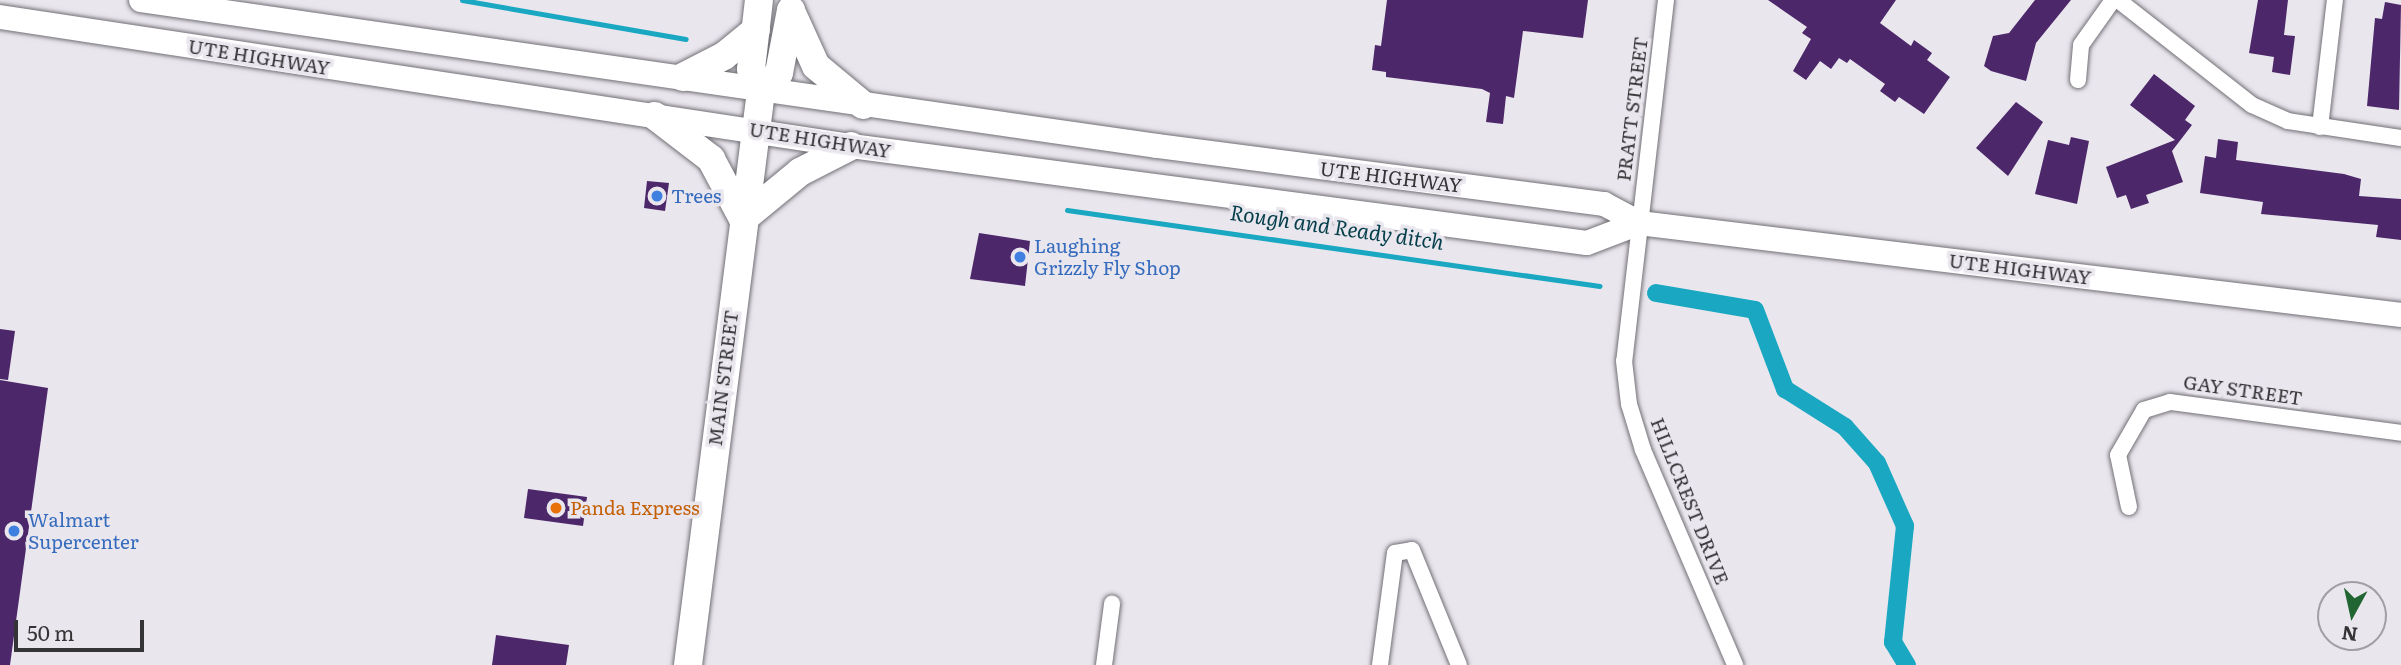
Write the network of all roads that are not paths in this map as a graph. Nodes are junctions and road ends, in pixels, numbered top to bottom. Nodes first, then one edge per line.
1 (141, 0) edge
2 (759, 0) edge
3 (1666, 0) edge
4 (2116, 0) edge
5 (2335, 0) edge
6 (791, 5) edge
7 (0, 17) edge
8 (755, 30) junction
9 (683, 77) junction
10 (2078, 80) dead end
11 (761, 91) junction
12 (863, 105) junction
13 (655, 116) junction
14 (2320, 127) junction
15 (756, 131) junction
16 (2401, 138) edge
17 (851, 146) junction
18 (743, 219) junction
19 (1639, 223) junction
20 (2401, 315) edge
21 (2401, 433) edge
22 (2129, 507) dead end
23 (1112, 604) dead end
24 (688, 665) edge
25 (1104, 665) edge
26 (1380, 665) edge
27 (1459, 665) edge
28 (1735, 665) edge

1 - 9 main road, UTE HIGHWAY
2 - 8 highway, MAIN STREET
3 - 19 street, PRATT STREET
4 - 10 street
4 - 14 street
5 - 14 street
6 - 11 highway, MAIN STREET
6 - 12 highway
7 - 13 main road, UTE HIGHWAY
8 - 9 highway
8 - 11 highway, MAIN STREET
9 - 11 main road, UTE HIGHWAY
11 - 12 main road, UTE HIGHWAY
11 - 15 highway, MAIN STREET
12 - 19 main road, UTE HIGHWAY
13 - 15 main road, UTE HIGHWAY
13 - 18 highway
14 - 16 street
15 - 17 main road, UTE HIGHWAY
15 - 18 highway, MAIN STREET
17 - 18 highway
17 - 19 main road, UTE HIGHWAY
18 - 24 highway, MAIN STREET
19 - 20 main road, UTE HIGHWAY
19 - 28 street, HILLCREST DRIVE
21 - 22 street, GAY STREET
23 - 25 street
26 - 27 street

